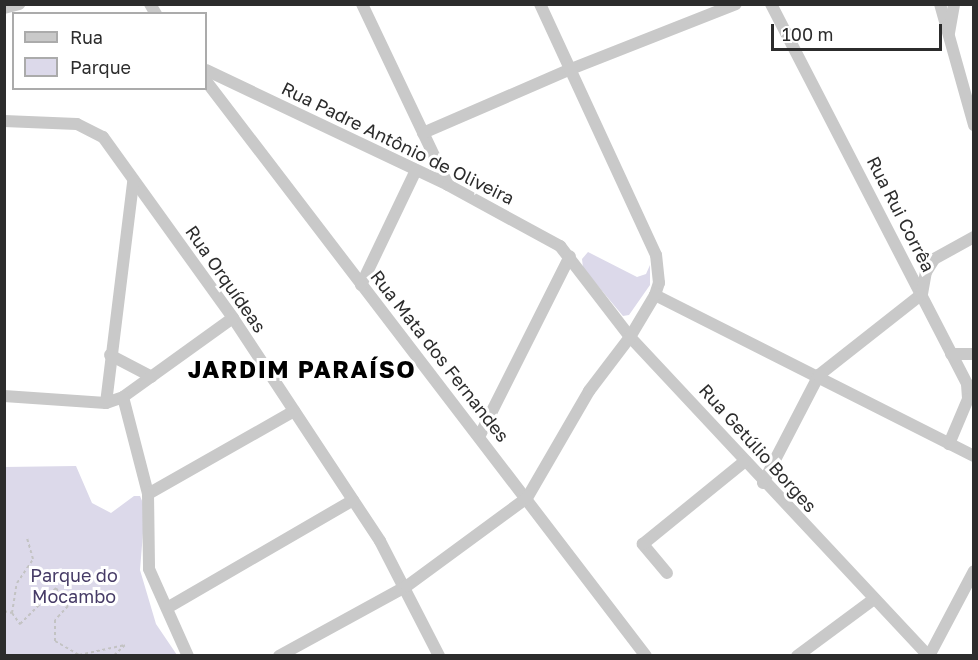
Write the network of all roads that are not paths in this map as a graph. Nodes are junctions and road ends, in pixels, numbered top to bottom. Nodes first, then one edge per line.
1 (19, 4) edge
2 (362, 4) edge
3 (540, 4) edge
4 (736, 4) edge
5 (771, 4) edge
6 (940, 4) edge
7 (954, 4) edge
8 (4, 8) edge
9 (948, 37) junction
10 (571, 69) junction
11 (207, 70) edge
12 (207, 82) edge
13 (4, 121) edge
14 (974, 124) edge
15 (423, 134) junction
16 (416, 170) junction
17 (133, 182) junction
18 (448, 185) junction
19 (974, 237) edge
20 (570, 256) junction
21 (361, 285) junction
22 (922, 294) junction
23 (655, 295) junction
24 (233, 318) junction
25 (630, 337) junction
26 (951, 354) junction
27 (974, 354) edge
28 (110, 355) junction
29 (819, 375) junction
30 (152, 377) junction
31 (4, 396) edge
32 (123, 398) junction
33 (106, 403) junction
34 (294, 411) junction
35 (480, 435) junction
36 (950, 444) junction
37 (974, 456) edge
38 (745, 461) junction
39 (764, 483) junction
40 (148, 494) junction
41 (527, 498) junction
42 (353, 500) junction
43 (974, 572) edge
44 (666, 573) dead end
45 (407, 586) junction
46 (874, 599) junction
47 (167, 608) junction
48 (188, 656) edge
49 (279, 656) edge
50 (439, 656) edge
51 (646, 656) edge
52 (796, 656) edge
53 (929, 656) edge

1 - 8 street
2 - 15 street
3 - 10 street
4 - 10 street
5 - 22 street, Rua Rui Corrêa
6 - 9 street
7 - 9 street
9 - 14 street
10 - 15 street
10 - 23 street
11 - 16 street, Rua Padre Antônio de Oliveira
12 - 21 street, Rua Mata dos Fernandes
13 - 17 street, Rua Orquídeas
15 - 18 street
16 - 18 street, Rua Padre Antônio de Oliveira
16 - 21 street
17 - 24 street, Rua Orquídeas
17 - 28 street
18 - 20 street, Rua Padre Antônio de Oliveira
19 - 22 street
20 - 25 street, Rua Getúlio Borges
20 - 35 street
21 - 35 street, Rua Mata dos Fernandes
22 - 26 street, Rua Rui Corrêa
22 - 29 street
23 - 25 street
23 - 29 street
24 - 30 street
24 - 34 street, Rua Orquídeas
25 - 38 street, Rua Getúlio Borges
25 - 41 street
26 - 27 street
26 - 36 street, Rua Rui Corrêa
28 - 30 street
28 - 33 street
29 - 36 street
29 - 39 street
30 - 32 street
31 - 33 street
32 - 33 street
32 - 40 street
34 - 40 street
34 - 42 street, Rua Orquídeas
35 - 41 street, Rua Mata dos Fernandes
36 - 37 street
38 - 39 street, Rua Getúlio Borges
38 - 44 street
39 - 46 street, Rua Getúlio Borges
40 - 47 street
41 - 45 street
41 - 51 street, Rua Mata dos Fernandes
42 - 45 street, Rua Orquídeas
42 - 47 street
43 - 53 street
45 - 49 street
45 - 50 street, Rua Orquídeas
46 - 52 street
46 - 53 street, Rua Getúlio Borges
47 - 48 street

